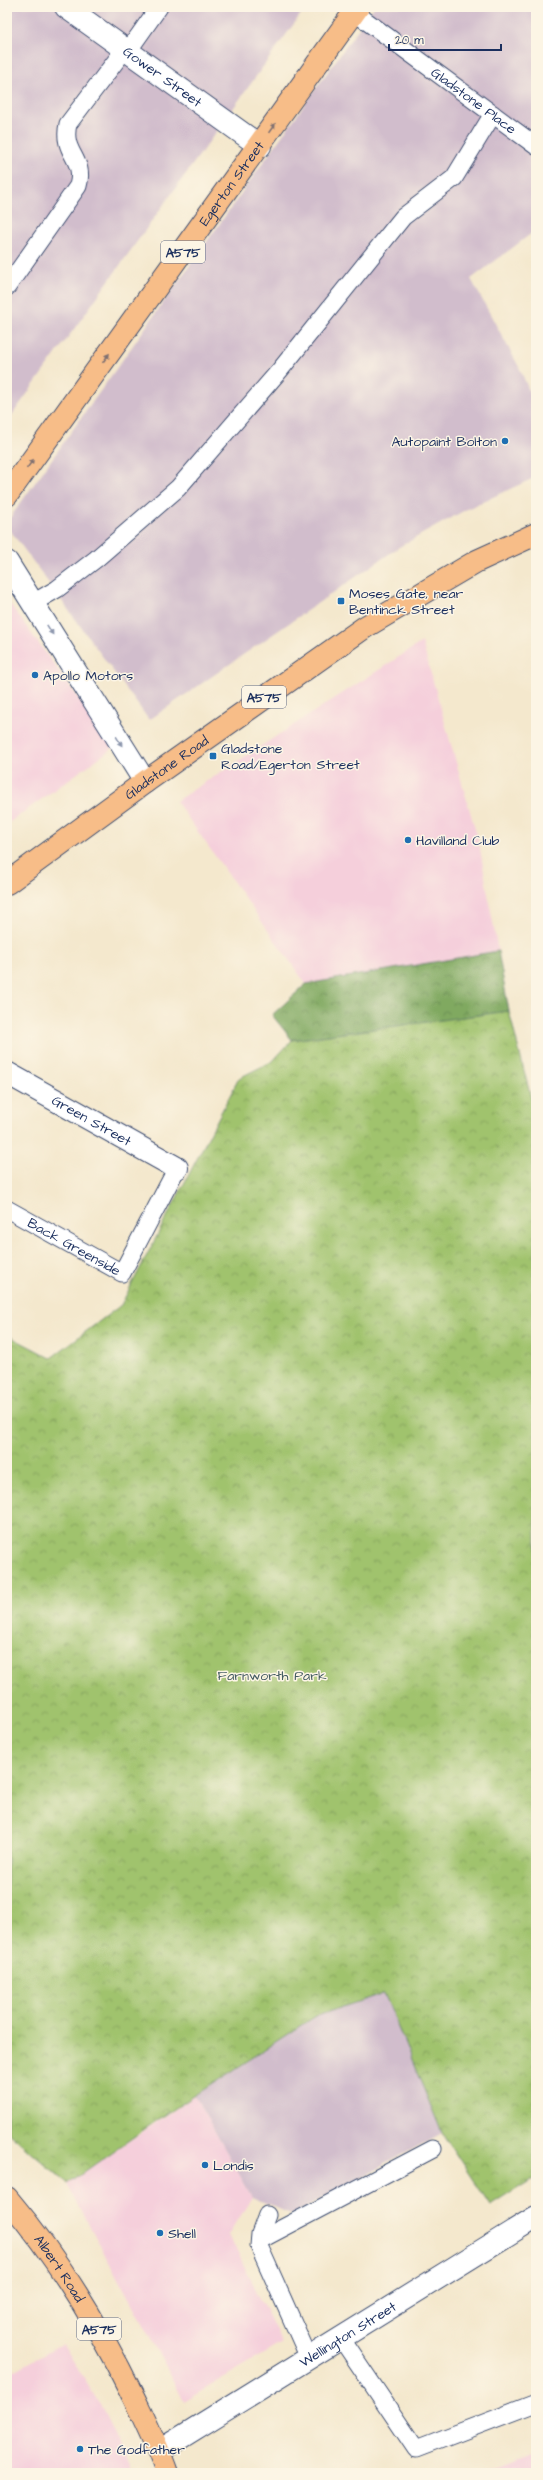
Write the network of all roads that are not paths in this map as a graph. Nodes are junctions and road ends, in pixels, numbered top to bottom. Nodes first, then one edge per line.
1 (66, 7) edge
2 (159, 7) edge
3 (356, 10) edge
4 (126, 50) junction
5 (493, 114) junction
6 (260, 146) junction
7 (536, 146) edge
8 (7, 287) edge
9 (7, 495) edge
10 (536, 534) edge
11 (7, 562) edge
12 (33, 603) junction
13 (145, 782) junction
14 (7, 884) edge
15 (7, 1073) edge
16 (177, 1168) joint
17 (7, 1209) edge
18 (433, 2149) dead end
19 (7, 2198) edge
20 (267, 2215) dead end
21 (536, 2217) edge
22 (260, 2240) junction
23 (341, 2338) junction
24 (309, 2358) junction
25 (536, 2403) edge
26 (159, 2451) junction
27 (167, 2473) edge

1 - 4 street, Gower Street
2 - 4 lane
3 - 5 lane, Gladstone Place
6 -> 3 main road, Egerton Street / A575
4 - 6 street, Gower Street
4 - 8 lane
5 - 7 lane, Gladstone Place
5 - 12 lane
9 -> 6 main road, Egerton Street / A575
10 - 13 main road, Gladstone Road / A575
11 - 12 street
12 -> 13 street
13 - 14 main road, Gladstone Road / A575
15 - 16 street, Green Street
16 - 17 lane, Back Greenside
18 - 22 lane
19 - 26 main road, Albert Road / A575
20 - 22 lane
21 - 23 street, Wellington Street
22 - 24 lane
23 - 24 street, Wellington Street
23 - 25 lane
24 - 26 street, Wellington Street
26 - 27 main road, Albert Road / A575

